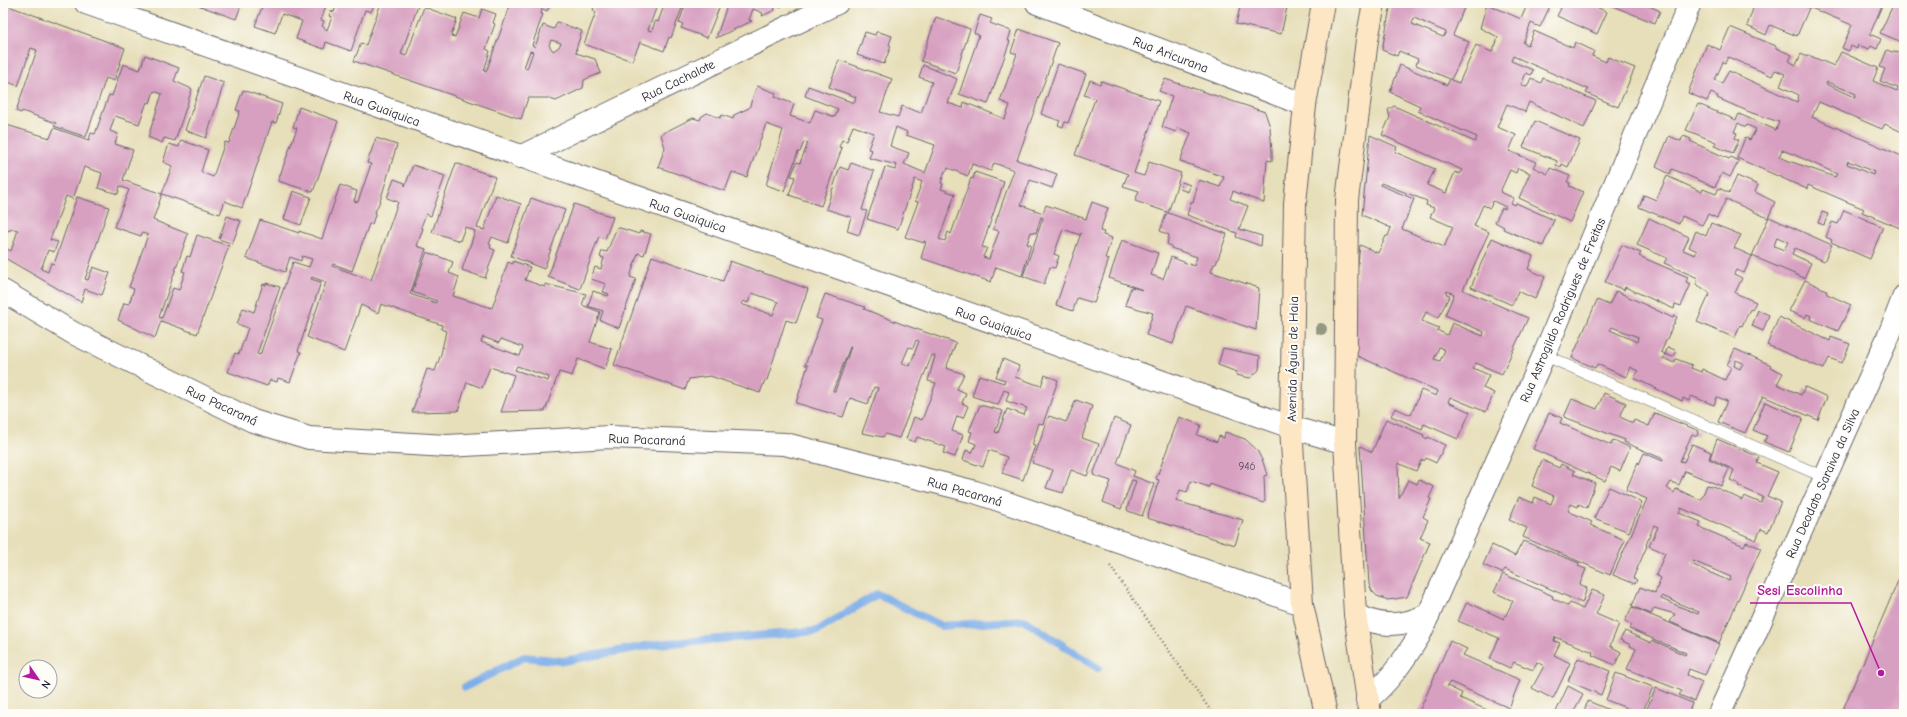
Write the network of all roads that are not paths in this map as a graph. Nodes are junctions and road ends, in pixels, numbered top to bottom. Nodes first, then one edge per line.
1 (86, 3) edge
2 (837, 3) edge
3 (1037, 3) edge
4 (1323, 3) edge
5 (1374, 3) edge
6 (1690, 3) edge
7 (133, 11) edge
8 (1305, 105) junction
9 (520, 157) junction
10 (3, 291) edge
11 (1904, 296) edge
12 (1544, 355) junction
13 (1291, 427) junction
14 (1344, 443) junction
15 (1824, 477) junction
16 (1302, 604) junction
17 (1355, 614) junction
18 (1429, 614) junction
19 (1368, 707) edge
20 (1326, 714) edge
21 (1719, 714) edge

1 - 7 street, Rua Guaiquica
2 - 9 street, Rua Cachalote
3 - 8 street, Rua Aricurana
4 - 8 main road, Avenida Águia de Haia
5 - 14 main road
6 - 12 street, Rua Astrogildo Rodrigues de Freitas
7 - 9 street, Rua Guaiquica
8 - 13 main road, Avenida Águia de Haia
9 - 13 street, Rua Guaiquica
10 - 16 street, Rua Pacaraná
11 - 15 street, Rua Deodato Saraiva da Silva
12 - 15 lane
12 - 18 street, Rua Astrogildo Rodrigues de Freitas
13 - 14 street, Rua Guaiquica
13 - 16 main road, Avenida Águia de Haia
14 - 17 main road
15 - 21 street, Rua Deodato Saraiva da Silva
16 - 20 main road, Avenida Águia de Haia
17 - 18 street
17 - 19 main road
18 - 19 street, Rua Astrogildo Rodrigues de Freitas

